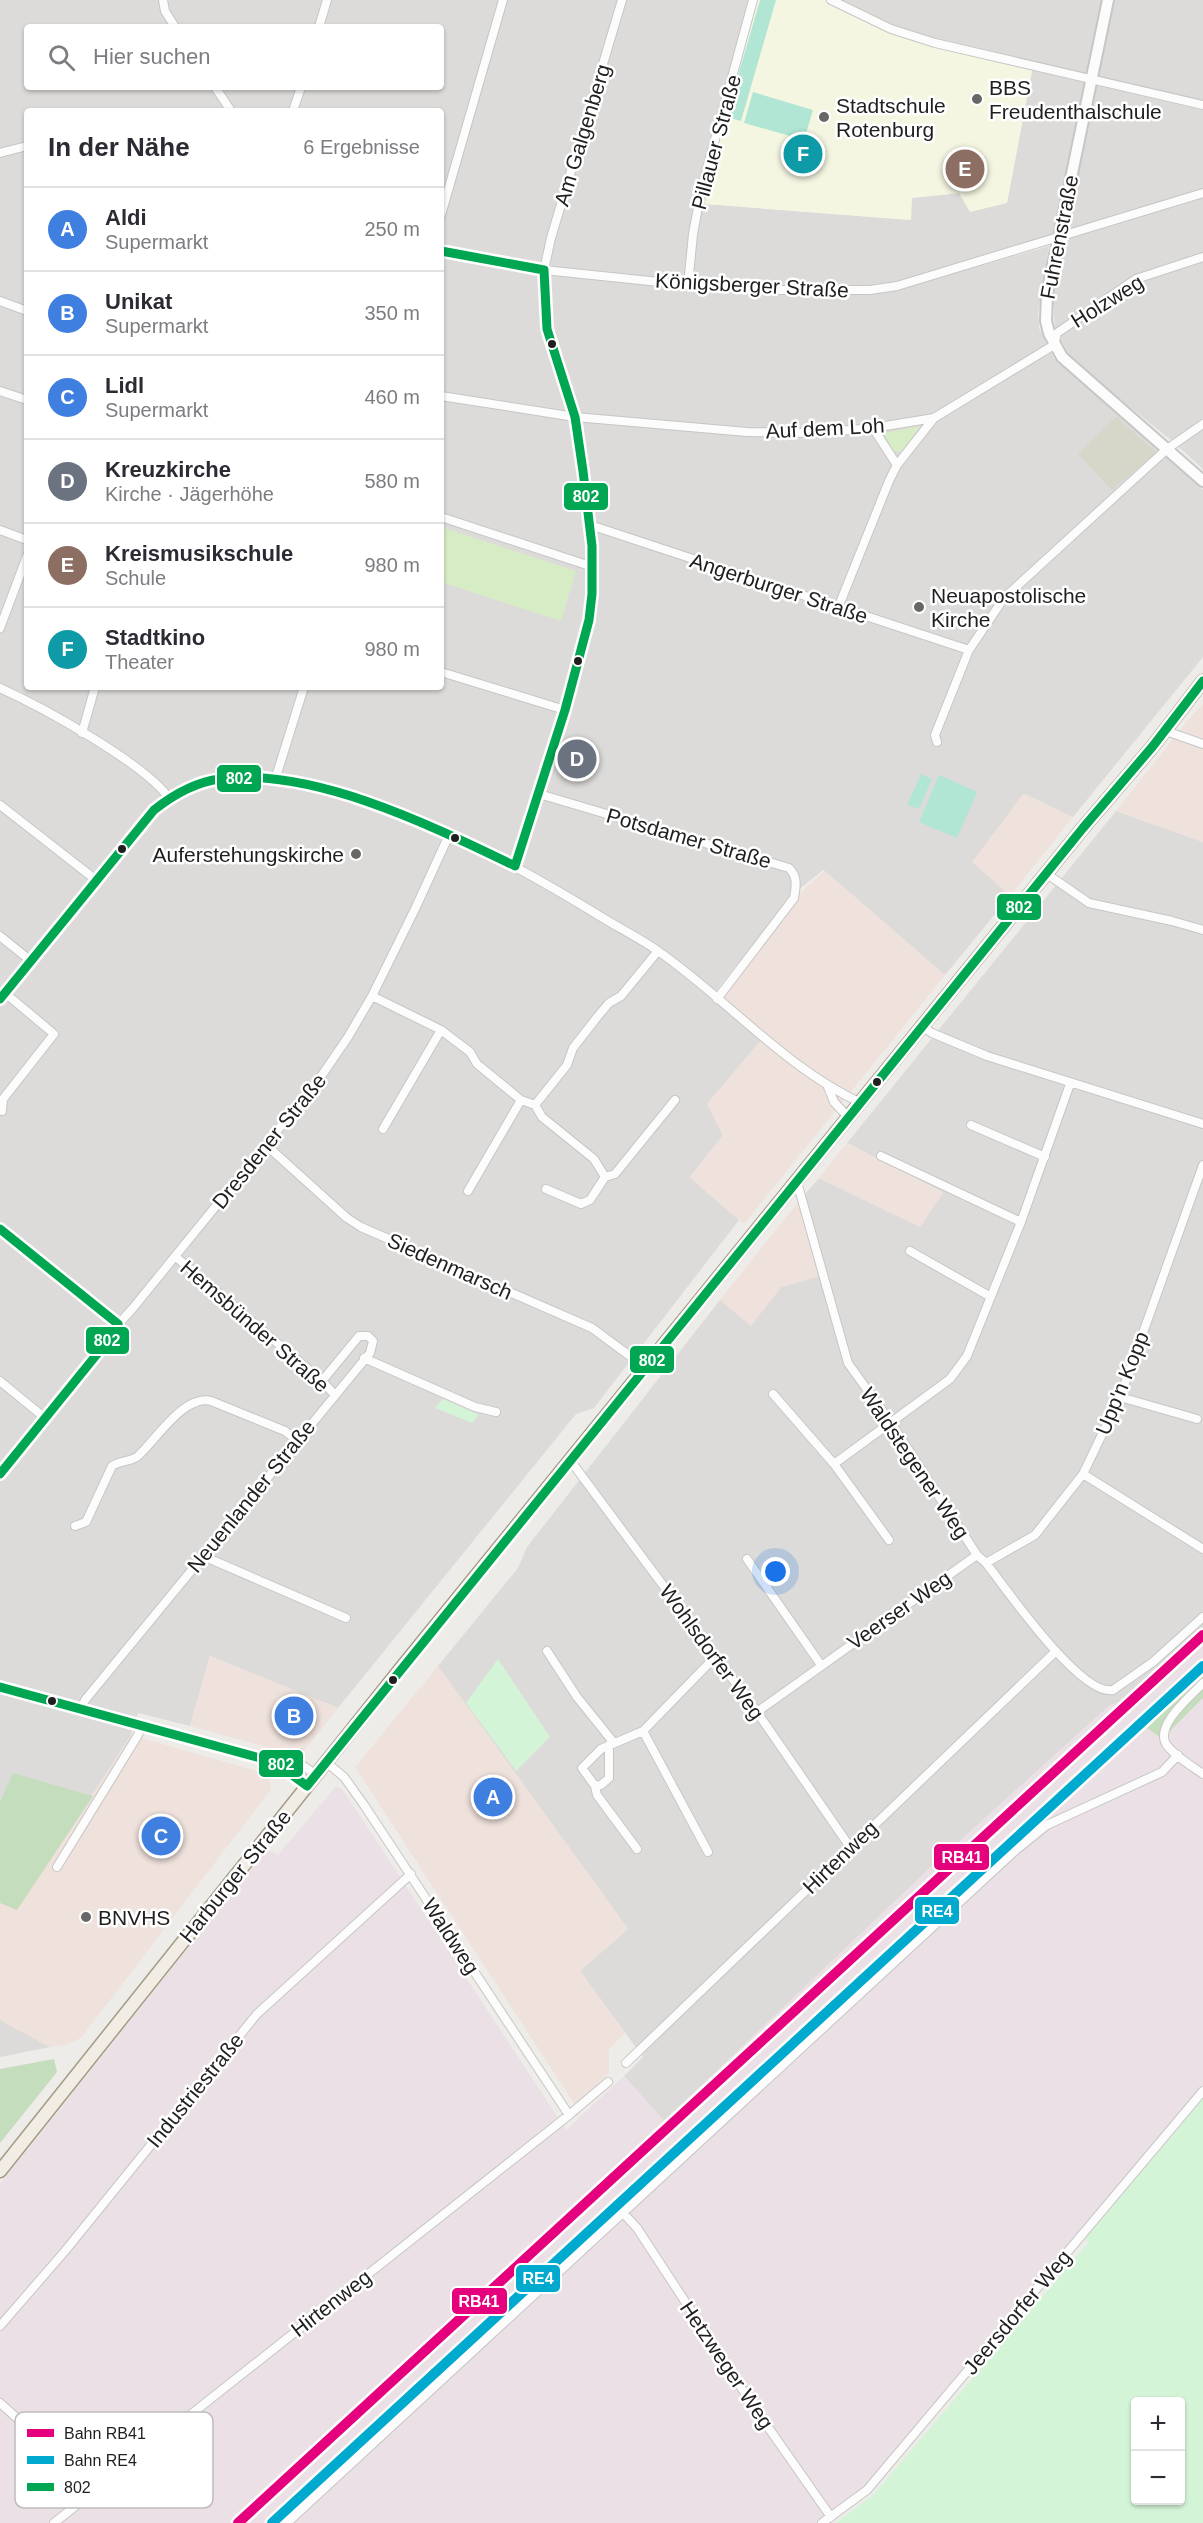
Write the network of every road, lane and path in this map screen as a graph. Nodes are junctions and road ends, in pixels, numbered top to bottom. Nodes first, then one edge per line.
1 (164, 0) edge
2 (327, 0) edge
3 (503, 0) edge
4 (622, 0) edge
5 (753, 0) edge
6 (831, 0) edge
7 (1108, 0) edge
8 (174, 24) edge
9 (320, 24) edge
10 (1092, 80) junction
11 (217, 90) edge
12 (299, 90) edge
13 (1203, 105) edge
14 (229, 108) edge
15 (294, 108) edge
16 (24, 147) edge
17 (0, 153) edge
18 (1203, 193) edge
19 (444, 205) edge
20 (1058, 239) junction
21 (444, 252) edge
22 (1203, 257) edge
23 (544, 270) junction
24 (688, 285) junction
25 (0, 301) edge
26 (24, 310) edge
27 (1054, 345) junction
28 (0, 391) edge
29 (444, 396) edge
30 (24, 399) edge
31 (575, 417) junction
32 (934, 417) junction
33 (1203, 424) edge
34 (873, 428) junction
35 (1167, 448) junction
36 (897, 465) junction
37 (1203, 481) edge
38 (444, 518) edge
39 (590, 525) junction
40 (0, 530) edge
41 (24, 539) edge
42 (24, 564) edge
43 (593, 567) junction
44 (838, 608) junction
45 (0, 628) edge
46 (969, 650) junction
47 (444, 673) edge
48 (1203, 681) edge
49 (0, 688) edge
50 (94, 690) edge
51 (303, 690) edge
52 (565, 710) junction
53 (1163, 730) junction
54 (82, 733) junction
55 (936, 742) dead end
56 (1203, 744) edge
57 (275, 780) junction
58 (538, 794) junction
59 (169, 798) junction
60 (0, 805) edge
61 (449, 835) junction
62 (514, 866) junction
63 (1047, 874) junction
64 (96, 880) junction
65 (1203, 930) edge
66 (0, 936) edge
67 (658, 951) junction
68 (31, 961) junction
69 (2, 996) edge
70 (372, 996) junction
71 (717, 999) junction
72 (923, 1027) junction
73 (441, 1030) junction
74 (1070, 1084) junction
75 (828, 1087) junction
76 (521, 1100) junction
77 (675, 1100) dead end
78 (861, 1103) junction
79 (535, 1105) junction
80 (2, 1111) dead end
81 (849, 1118) junction
82 (1203, 1124) edge
83 (971, 1125) dead end
84 (383, 1129) dead end
85 (266, 1145) junction
86 (881, 1156) dead end
87 (1045, 1157) junction
88 (1203, 1165) edge
89 (605, 1177) junction
90 (797, 1182) junction
91 (546, 1189) dead end
92 (468, 1191) dead end
93 (1020, 1222) junction
94 (0, 1229) edge
95 (910, 1251) dead end
96 (176, 1257) junction
97 (991, 1297) junction
98 (118, 1324) junction
99 (364, 1358) junction
100 (646, 1368) junction
101 (0, 1381) edge
102 (322, 1382) junction
103 (773, 1394) dead end
104 (334, 1395) junction
105 (1120, 1396) junction
106 (496, 1412) dead end
107 (45, 1418) junction
108 (1197, 1419) dead end
109 (891, 1423) junction
110 (297, 1441) junction
111 (570, 1460) junction
112 (834, 1464) junction
113 (0, 1474) edge
114 (1083, 1474) junction
115 (75, 1526) dead end
116 (889, 1540) dead end
117 (1203, 1549) edge
118 (976, 1555) junction
119 (203, 1556) junction
120 (747, 1559) dead end
121 (986, 1563) junction
122 (1203, 1617) edge
123 (346, 1618) dead end
124 (547, 1651) dead end
125 (1054, 1652) junction
126 (716, 1656) junction
127 (821, 1665) junction
128 (1203, 1683) edge
129 (0, 1687) edge
130 (81, 1709) junction
131 (757, 1712) junction
132 (141, 1726) junction
133 (643, 1731) junction
134 (612, 1744) junction
135 (1178, 1755) junction
136 (326, 1762) junction
137 (282, 1764) junction
138 (1203, 1774) edge
139 (316, 1775) junction
140 (307, 1786) junction
141 (595, 1786) junction
142 (850, 1847) junction
143 (637, 1849) dead end
144 (708, 1852) dead end
145 (57, 1868) dead end
146 (411, 1874) junction
147 (626, 2063) dead end
148 (608, 2082) dead end
149 (1203, 2091) edge
150 (569, 2115) junction
151 (0, 2171) edge
152 (624, 2214) junction
153 (0, 2326) edge
154 (0, 2403) edge
155 (193, 2412) edge
156 (15, 2416) edge
157 (73, 2508) edge
158 (831, 2517) junction
159 (54, 2523) edge
160 (287, 2523) edge
161 (822, 2523) edge

1 - 8 street
2 - 9 street
3 - 19 street
4 - 23 street, Am Galgenberg
5 - 24 street, Pillauer Straße
6 - 10 street
7 - 10 street, Fuhrenstraße
10 - 13 street
10 - 20 street, Fuhrenstraße
11 - 14 street
12 - 15 street
16 - 17 street
18 - 20 street, Königsberger Straße
20 - 24 street, Königsberger Straße
20 - 27 street, Fuhrenstraße
21 - 23 street, Königsberger Straße
22 - 27 street, Holzweg
23 - 24 street, Königsberger Straße
23 - 31 street, Am Galgenberg
25 - 26 street
27 - 32 street, Auf dem Loh
27 - 35 street, Fuhrenstraße
28 - 30 street
29 - 31 street, Auf dem Loh
31 - 34 street, Auf dem Loh
31 - 39 street, Am Galgenberg
32 - 34 street, Auf dem Loh
32 - 36 street
33 - 35 street
34 - 36 street
35 - 37 street, Fuhrenstraße
35 - 46 street
36 - 44 street
38 - 43 street
39 - 43 street, Am Galgenberg
39 - 44 street, Angerburger Straße
40 - 41 street
42 - 45 street
43 - 52 street, Am Galgenberg
44 - 46 street, Angerburger Straße
46 - 55 street
47 - 52 street
48 - 53 main road, Harburger Straße
49 - 54 street
50 - 54 street
51 - 57 street
52 - 58 street, Am Galgenberg
53 - 56 street
53 - 63 main road, Harburger Straße
54 - 59 street
57 - 59 street
57 - 61 street
58 - 62 street, Am Galgenberg
58 - 71 street, Potsdamer Straße
59 - 64 street
60 - 64 street
61 - 62 street
61 - 70 street, Dresdener Straße
62 - 67 street
63 - 65 street
63 - 72 main road, Harburger Straße
64 - 68 street
66 - 68 street
67 - 71 street
67 - 79 street
68 - 69 street
69 - 80 street
70 - 73 street
70 - 85 street, Dresdener Straße
71 - 75 street
72 - 74 street
72 - 78 main road, Harburger Straße
73 - 76 street
73 - 84 street
74 - 82 street
74 - 87 street
75 - 78 street
75 - 81 street
76 - 79 street
76 - 92 street
77 - 89 street
78 - 81 main road, Harburger Straße
79 - 89 street
81 - 90 main road, Harburger Straße
83 - 87 street
85 - 96 street, Dresdener Straße
85 - 100 street, Siedenmarsch
86 - 93 street
87 - 93 street
88 - 105 street, Upp'n Kopp
89 - 91 street
90 - 100 main road, Harburger Straße
90 - 109 street, Waldstegener Weg
93 - 97 street
94 - 98 street
95 - 97 street
96 - 98 street, Dresdener Straße
96 - 102 street, Hemsbünder Straße
97 - 109 street
98 - 107 street, Dresdener Straße
99 - 102 street
99 - 104 street, Neuenlander Straße
99 - 106 street
100 - 111 main road, Harburger Straße
101 - 107 street
102 - 104 street, Hemsbünder Straße
103 - 112 street
104 - 110 street, Neuenlander Straße
105 - 108 street
105 - 114 street, Upp'n Kopp
107 - 113 street, Dresdener Straße
109 - 112 street
109 - 118 street, Waldstegener Weg
110 - 115 street
110 - 119 street, Neuenlander Straße
111 - 126 street, Wohlsdorfer Weg
111 - 136 main road, Harburger Straße
112 - 116 street
114 - 117 street
114 - 121 street, Upp'n Kopp
118 - 121 street, Waldstegener Weg
118 - 127 street, Veerser Weg
119 - 123 street
119 - 130 street, Neuenlander Straße
120 - 127 street
121 - 125 street, Waldstegener Weg
122 - 125 street, Waldstegener Weg
124 - 134 street
125 - 142 street, Hirtenweg
126 - 131 street, Wohlsdorfer Weg
126 - 133 street
127 - 131 street, Veerser Weg
128 - 135 street
129 - 130 street
130 - 132 street
131 - 142 street, Wohlsdorfer Weg
132 - 137 street
132 - 145 street
133 - 134 street
133 - 144 street
134 - 141 street
134 - 141 street
135 - 138 street
135 - 152 street
136 - 139 main road, Harburger Straße
136 - 146 street, Waldweg
137 - 139 street
137 - 140 street
139 - 140 main road, Harburger Straße
140 - 151 main road, Harburger Straße
141 - 143 street
142 - 147 street, Hirtenweg
146 - 150 street, Waldweg
146 - 153 street, Industriestraße
148 - 150 street, Hirtenweg
149 - 158 street, Jeersdorfer Weg
150 - 155 street, Hirtenweg
152 - 158 street, Hetzweger Weg
152 - 160 street
154 - 156 street
157 - 159 street, Hirtenweg
158 - 161 street, Jeersdorfer Weg

